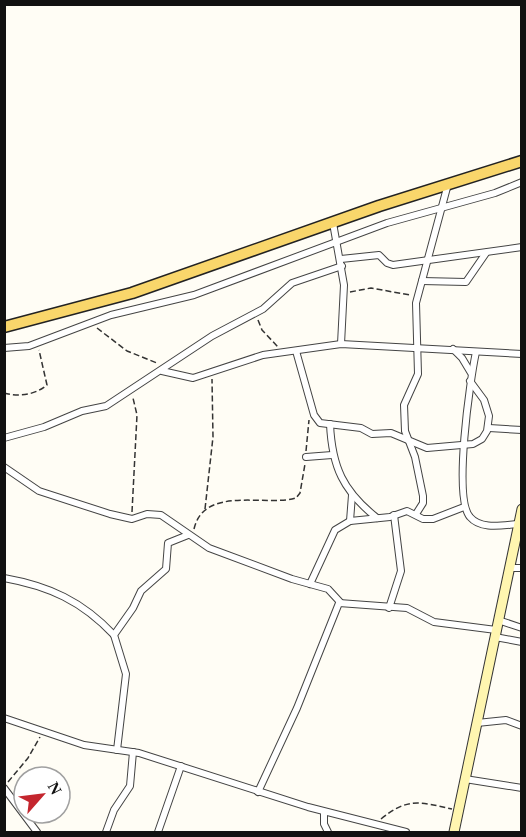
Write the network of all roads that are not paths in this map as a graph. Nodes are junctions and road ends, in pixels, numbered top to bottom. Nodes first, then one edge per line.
1 (522, 160) edge
2 (522, 182) edge
3 (448, 184) junction
4 (440, 208) junction
5 (333, 223) junction
6 (337, 242) junction
7 (522, 247) edge
8 (486, 253) junction
9 (428, 259) junction
10 (342, 263) junction
11 (422, 281) junction
12 (4, 327) edge
13 (341, 344) junction
14 (4, 348) edge
15 (419, 349) junction
16 (452, 349) junction
17 (296, 351) junction
18 (476, 352) junction
19 (522, 354) edge
20 (164, 369) junction
21 (471, 377) junction
22 (330, 424) junction
23 (489, 428) junction
24 (522, 430) edge
25 (4, 438) edge
26 (407, 439) junction
27 (465, 446) junction
28 (332, 455) junction
29 (306, 457) road end
30 (4, 467) edge
31 (352, 495) junction
32 (464, 507) junction
33 (522, 508) edge
34 (416, 514) junction
35 (394, 515) junction
36 (377, 518) junction
37 (350, 521) junction
38 (518, 524) junction
39 (190, 536) junction
40 (509, 568) junction
41 (522, 568) edge
42 (4, 578) edge
43 (310, 584) junction
44 (340, 602) junction
45 (389, 608) junction
46 (498, 620) junction
47 (522, 628) edge
48 (495, 634) junction
49 (114, 635) junction
50 (522, 642) edge
51 (4, 718) edge
52 (477, 723) junction
53 (522, 726) edge
54 (117, 750) junction
55 (133, 752) junction
56 (181, 766) junction
57 (465, 780) junction
58 (4, 788) edge
59 (522, 788) edge
60 (258, 792) junction
61 (324, 812) junction
62 (37, 832) edge
63 (106, 832) edge
64 (158, 832) edge
65 (328, 832) edge
66 (406, 832) edge
67 (454, 832) edge

1 - 3 main road
2 - 4 street
3 - 4 street
3 - 5 main road
4 - 6 street
4 - 9 street
5 - 6 street
5 - 12 main road
6 - 10 street
6 - 14 street
7 - 8 street
8 - 9 street
8 - 11 street
9 - 10 street
9 - 11 street
10 - 13 street
10 - 20 street
11 - 15 street
13 - 15 street
13 - 17 street
15 - 16 street
15 - 26 street
16 - 18 street
16 - 21 street
17 - 20 street
17 - 22 street
18 - 19 street
18 - 21 street
20 - 25 street
21 - 23 street
21 - 27 street
22 - 26 street
22 - 28 street
23 - 24 street
23 - 27 street
26 - 27 street
26 - 34 street
27 - 32 street
28 - 29 street
28 - 31 street
30 - 39 street
31 - 36 street
31 - 37 street
32 - 34 street
32 - 38 street
33 - 38 street
34 - 35 street
35 - 36 street
35 - 45 street
36 - 37 street
37 - 43 street
38 - 40 street
39 - 43 street
39 - 49 street
40 - 41 street
40 - 46 street
42 - 49 street
43 - 44 street
44 - 45 street
44 - 60 street
45 - 48 street
46 - 47 street
46 - 48 street
48 - 50 street
48 - 52 street
49 - 54 street
51 - 54 street
52 - 53 street
52 - 57 street
54 - 55 street
55 - 56 street
55 - 63 street
56 - 60 street
56 - 64 street
57 - 59 street
57 - 67 street
58 - 62 street
60 - 61 street
61 - 65 street
61 - 66 street

